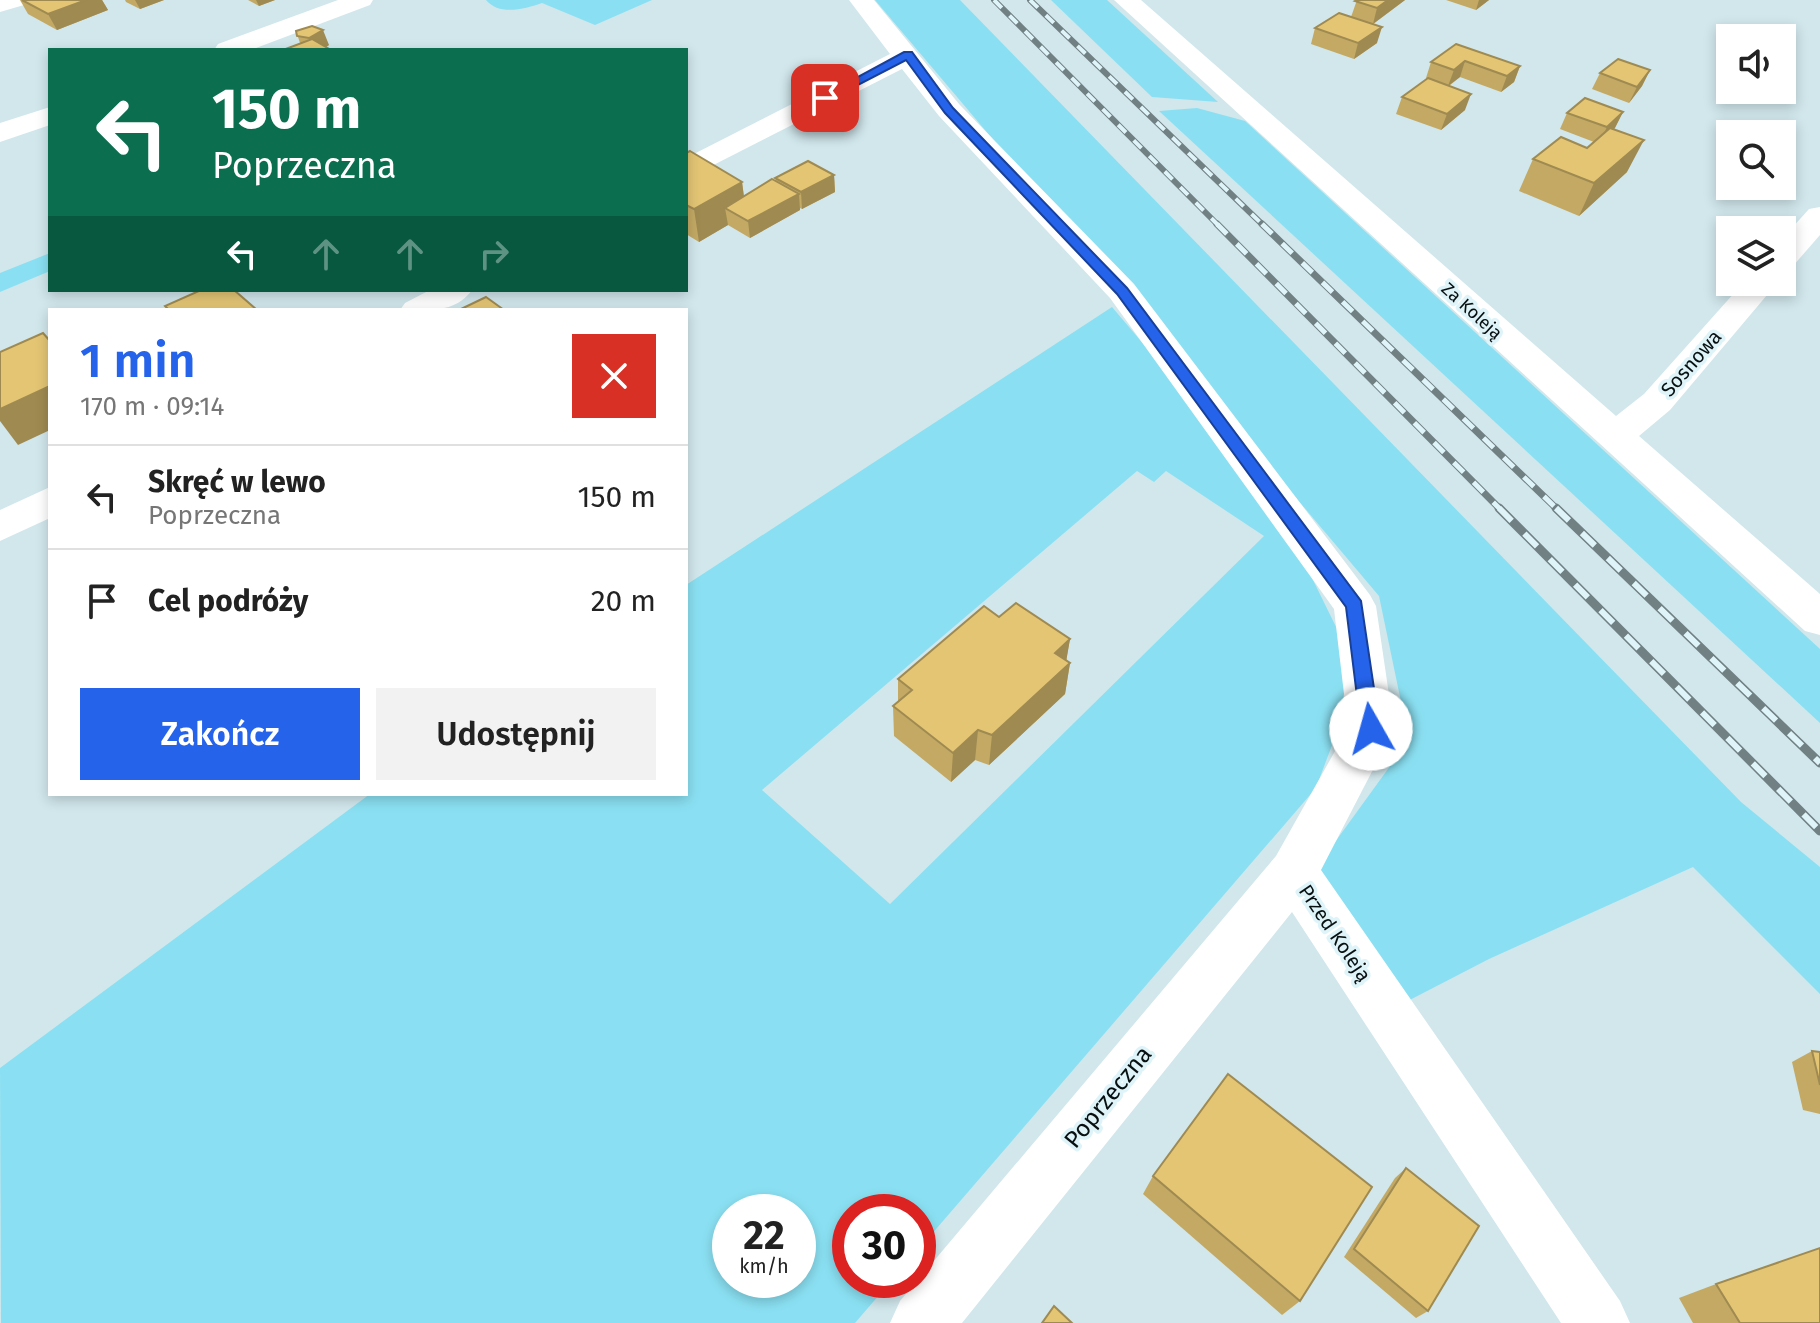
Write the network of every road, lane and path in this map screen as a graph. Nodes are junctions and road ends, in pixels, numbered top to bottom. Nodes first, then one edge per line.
1 (15, 0) edge
2 (361, 0) edge
3 (861, 0) edge
4 (1126, 0) edge
5 (0, 5) edge
6 (232, 48) edge
7 (908, 55) junction
8 (48, 116) edge
9 (0, 133) edge
10 (688, 169) edge
11 (1820, 216) edge
12 (1796, 243) edge
13 (451, 292) edge
14 (1750, 296) edge
15 (421, 308) edge
16 (1613, 438) junction
17 (48, 502) edge
18 (0, 527) edge
19 (1820, 619) edge
20 (1294, 872) junction
21 (922, 1323) edge
22 (1598, 1323) edge

1 - 5 street
2 - 6 street
3 - 7 street, Przed Koleją
4 - 16 street, Za Koleją
7 - 10 street
7 - 20 street, Przed Koleją
8 - 9 street
11 - 12 street
13 - 15 street
14 - 16 street, Sosnowa
16 - 19 street, Za Koleją
17 - 18 street
20 - 21 street, Poprzeczna
20 - 22 street, Przed Koleją

